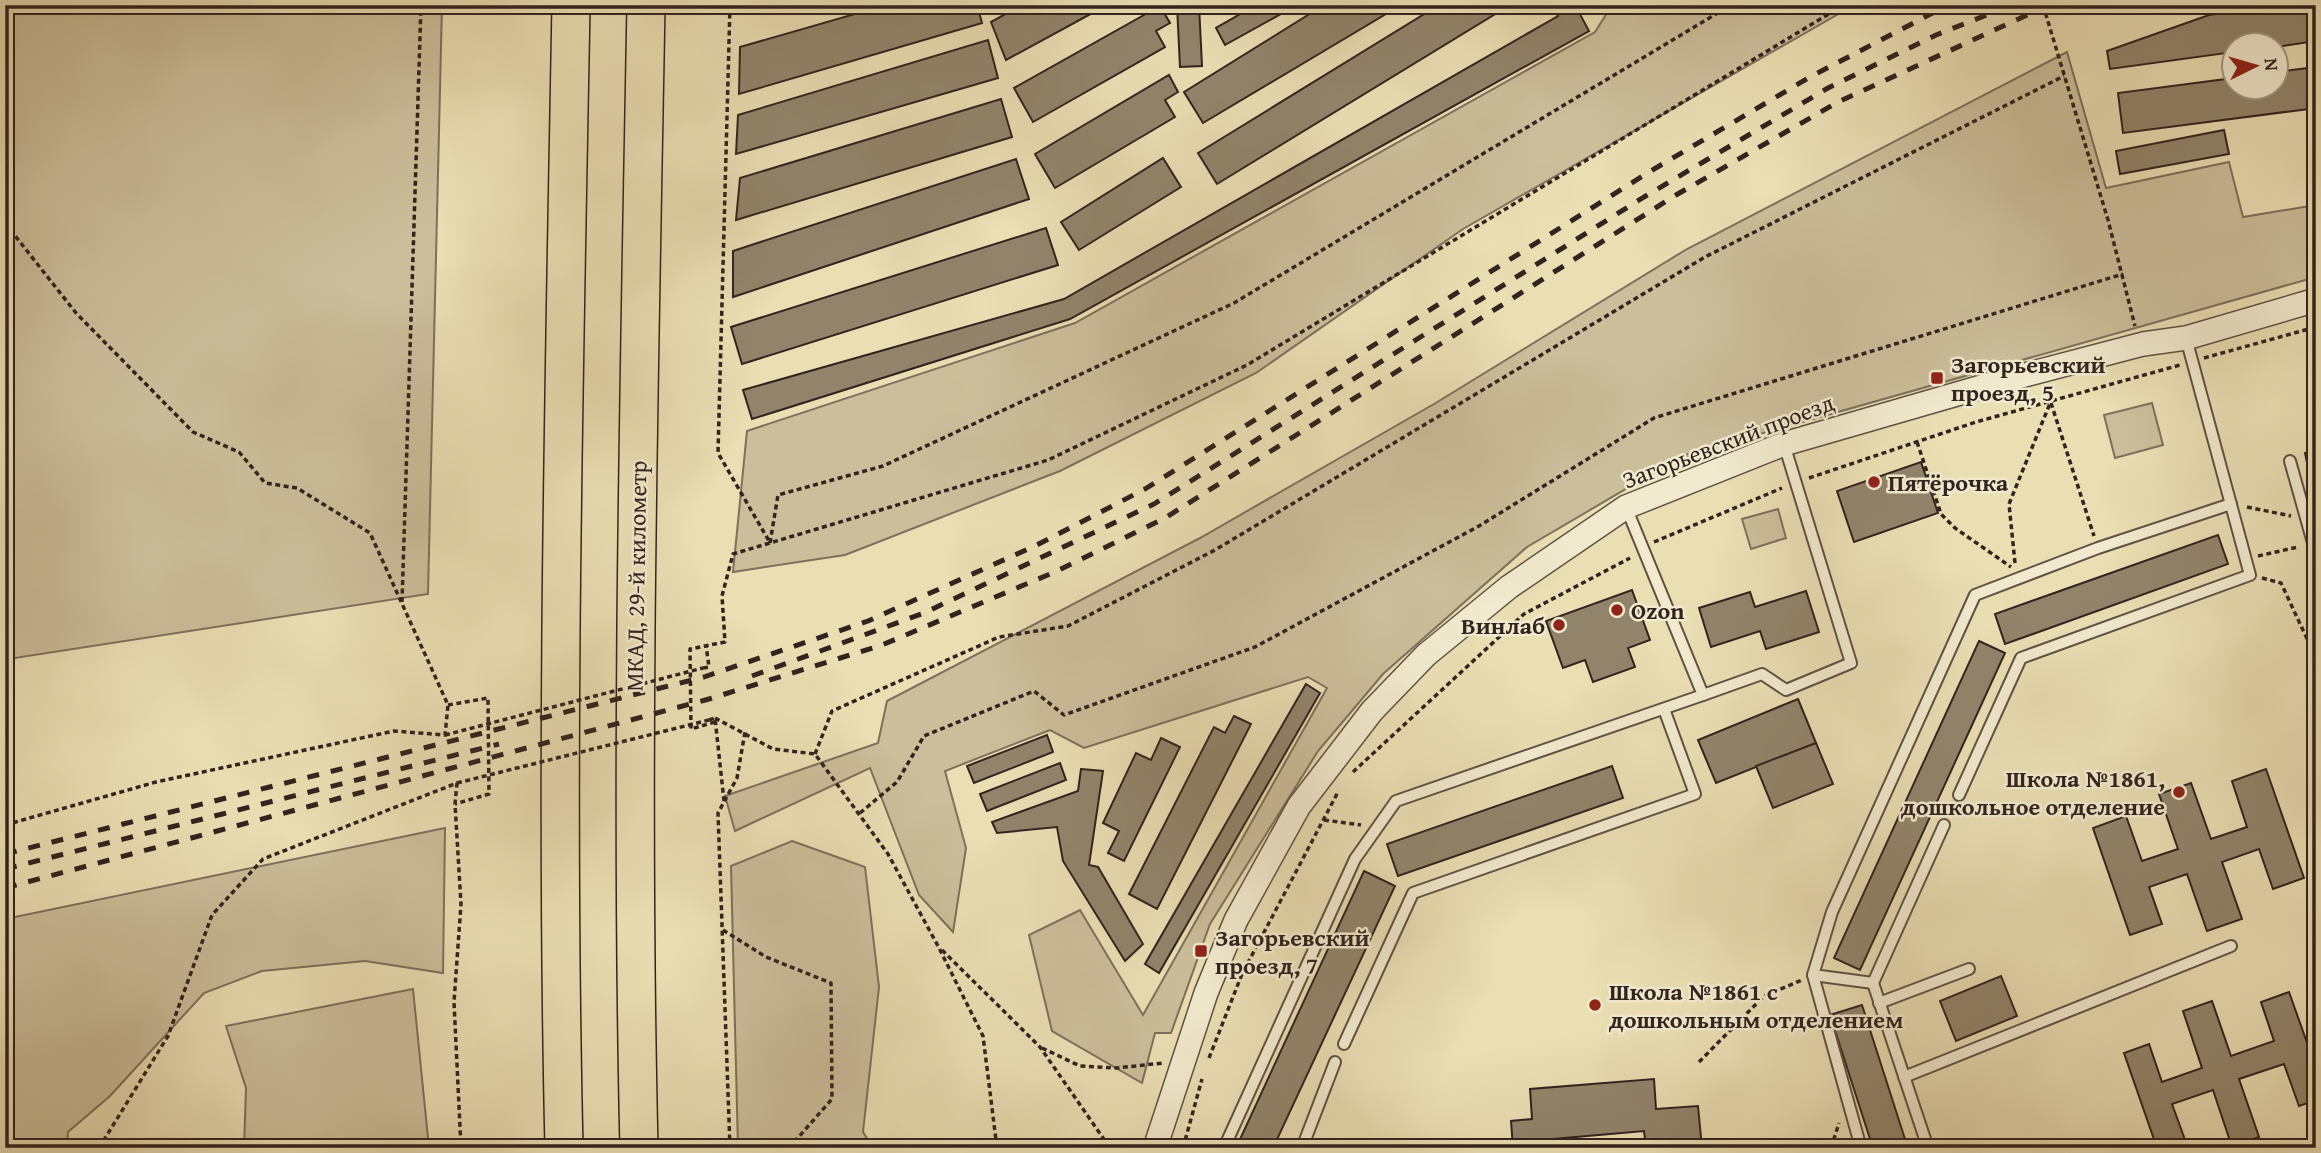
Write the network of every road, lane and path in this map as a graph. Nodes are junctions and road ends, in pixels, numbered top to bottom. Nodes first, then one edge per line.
1 (421, 5) edge
2 (571, 5) edge
3 (646, 5) edge
4 (730, 5) edge
5 (1731, 5) edge
6 (1852, 5) edge
7 (2043, 5) edge
8 (1837, 7) edge
9 (2064, 76) junction
10 (5, 223) edge
11 (2123, 274) junction
12 (2316, 300) edge
13 (2316, 327) edge
14 (2186, 338) junction
15 (2143, 344) junction
16 (2192, 361) junction
17 (2051, 401) junction
18 (1917, 442) junction
19 (1784, 444) junction
20 (1717, 447) dead end
21 (2290, 461) dead end
22 (1668, 467) dead end
23 (1794, 482) junction
24 (2231, 504) junction
25 (1626, 507) junction
26 (2306, 519) junction
27 (2314, 542) edge
28 (770, 543) junction
29 (1644, 546) junction
30 (2098, 548) junction
31 (2246, 559) junction
32 (2250, 575) junction
33 (402, 604) junction
34 (706, 645) junction
35 (2316, 658) edge
36 (1703, 695) junction
37 (448, 705) junction
38 (1664, 709) junction
39 (715, 720) junction
40 (746, 732) junction
41 (445, 735) junction
42 (815, 754) junction
43 (1345, 780) dead end
44 (457, 783) junction
45 (1339, 790) dead end
46 (1959, 795) dead end
47 (724, 803) junction
48 (455, 804) junction
49 (860, 813) junction
50 (1323, 820) junction
51 (5, 825) edge
52 (1944, 825) dead end
53 (1377, 827) junction
54 (723, 930) junction
55 (938, 946) junction
56 (2231, 946) dead end
57 (1969, 969) dead end
58 (1813, 975) junction
59 (1873, 983) junction
60 (1879, 1003) junction
61 (1344, 1044) dead end
62 (1040, 1047) junction
63 (1335, 1062) dead end
64 (1699, 1062) dead end
65 (1163, 1072) dead end
66 (1904, 1077) junction
67 (99, 1148) edge
68 (461, 1148) edge
69 (564, 1148) edge
70 (639, 1148) edge
71 (730, 1148) edge
72 (789, 1148) edge
73 (998, 1148) edge
74 (1110, 1148) edge
75 (1155, 1148) edge
76 (1184, 1148) edge
77 (1224, 1148) edge
78 (1301, 1148) edge
79 (1861, 1148) edge
80 (1928, 1148) edge

1 - 33 path
2 - 69 highway
3 - 70 highway, МКАД, 29-й километр
4 - 28 path
5 - 28 path
6 - 8 path
7 - 9 path
8 - 28 path
9 - 11 path
9 - 42 path
10 - 33 path
11 - 15 path
11 - 49 path
12 - 14 street, Загорьевский проезд
13 - 16 path
14 - 15 street, Загорьевский проезд
14 - 16 lane
15 - 19 street, Загорьевский проезд
16 - 17 path
16 - 24 lane
17 - 18 path
17 - 18 path
17 - 30 path
18 - 23 path
19 - 23 lane
19 - 25 street, Загорьевский проезд
20 - 22 path
21 - 26 lane
23 - 29 path
23 - 36 lane
24 - 26 path
24 - 30 lane
24 - 31 lane
25 - 29 lane
25 - 75 street, Загорьевский проезд
26 - 27 lane
27 - 31 path
28 - 34 path
29 - 36 lane
29 - 43 path
30 - 58 lane
31 - 32 lane
32 - 35 path
32 - 46 lane
33 - 37 path
34 - 39 path
34 - 41 path, bridge
36 - 38 lane
37 - 41 path
37 - 48 path
38 - 53 lane
38 - 61 lane
39 - 40 path
39 - 44 path, bridge
39 - 47 path
40 - 42 path
40 - 47 path
41 - 51 path
42 - 49 path
44 - 48 path
44 - 67 path
45 - 50 path
47 - 54 path
48 - 68 path
49 - 55 path
50 - 53 path
50 - 76 path
52 - 59 lane
53 - 77 lane
54 - 71 path
54 - 72 path
55 - 62 path
55 - 73 path
56 - 66 lane
57 - 60 lane
58 - 59 lane
58 - 64 path
58 - 79 lane
59 - 60 lane
60 - 66 lane
62 - 65 path
62 - 74 path
63 - 78 lane
66 - 80 lane

